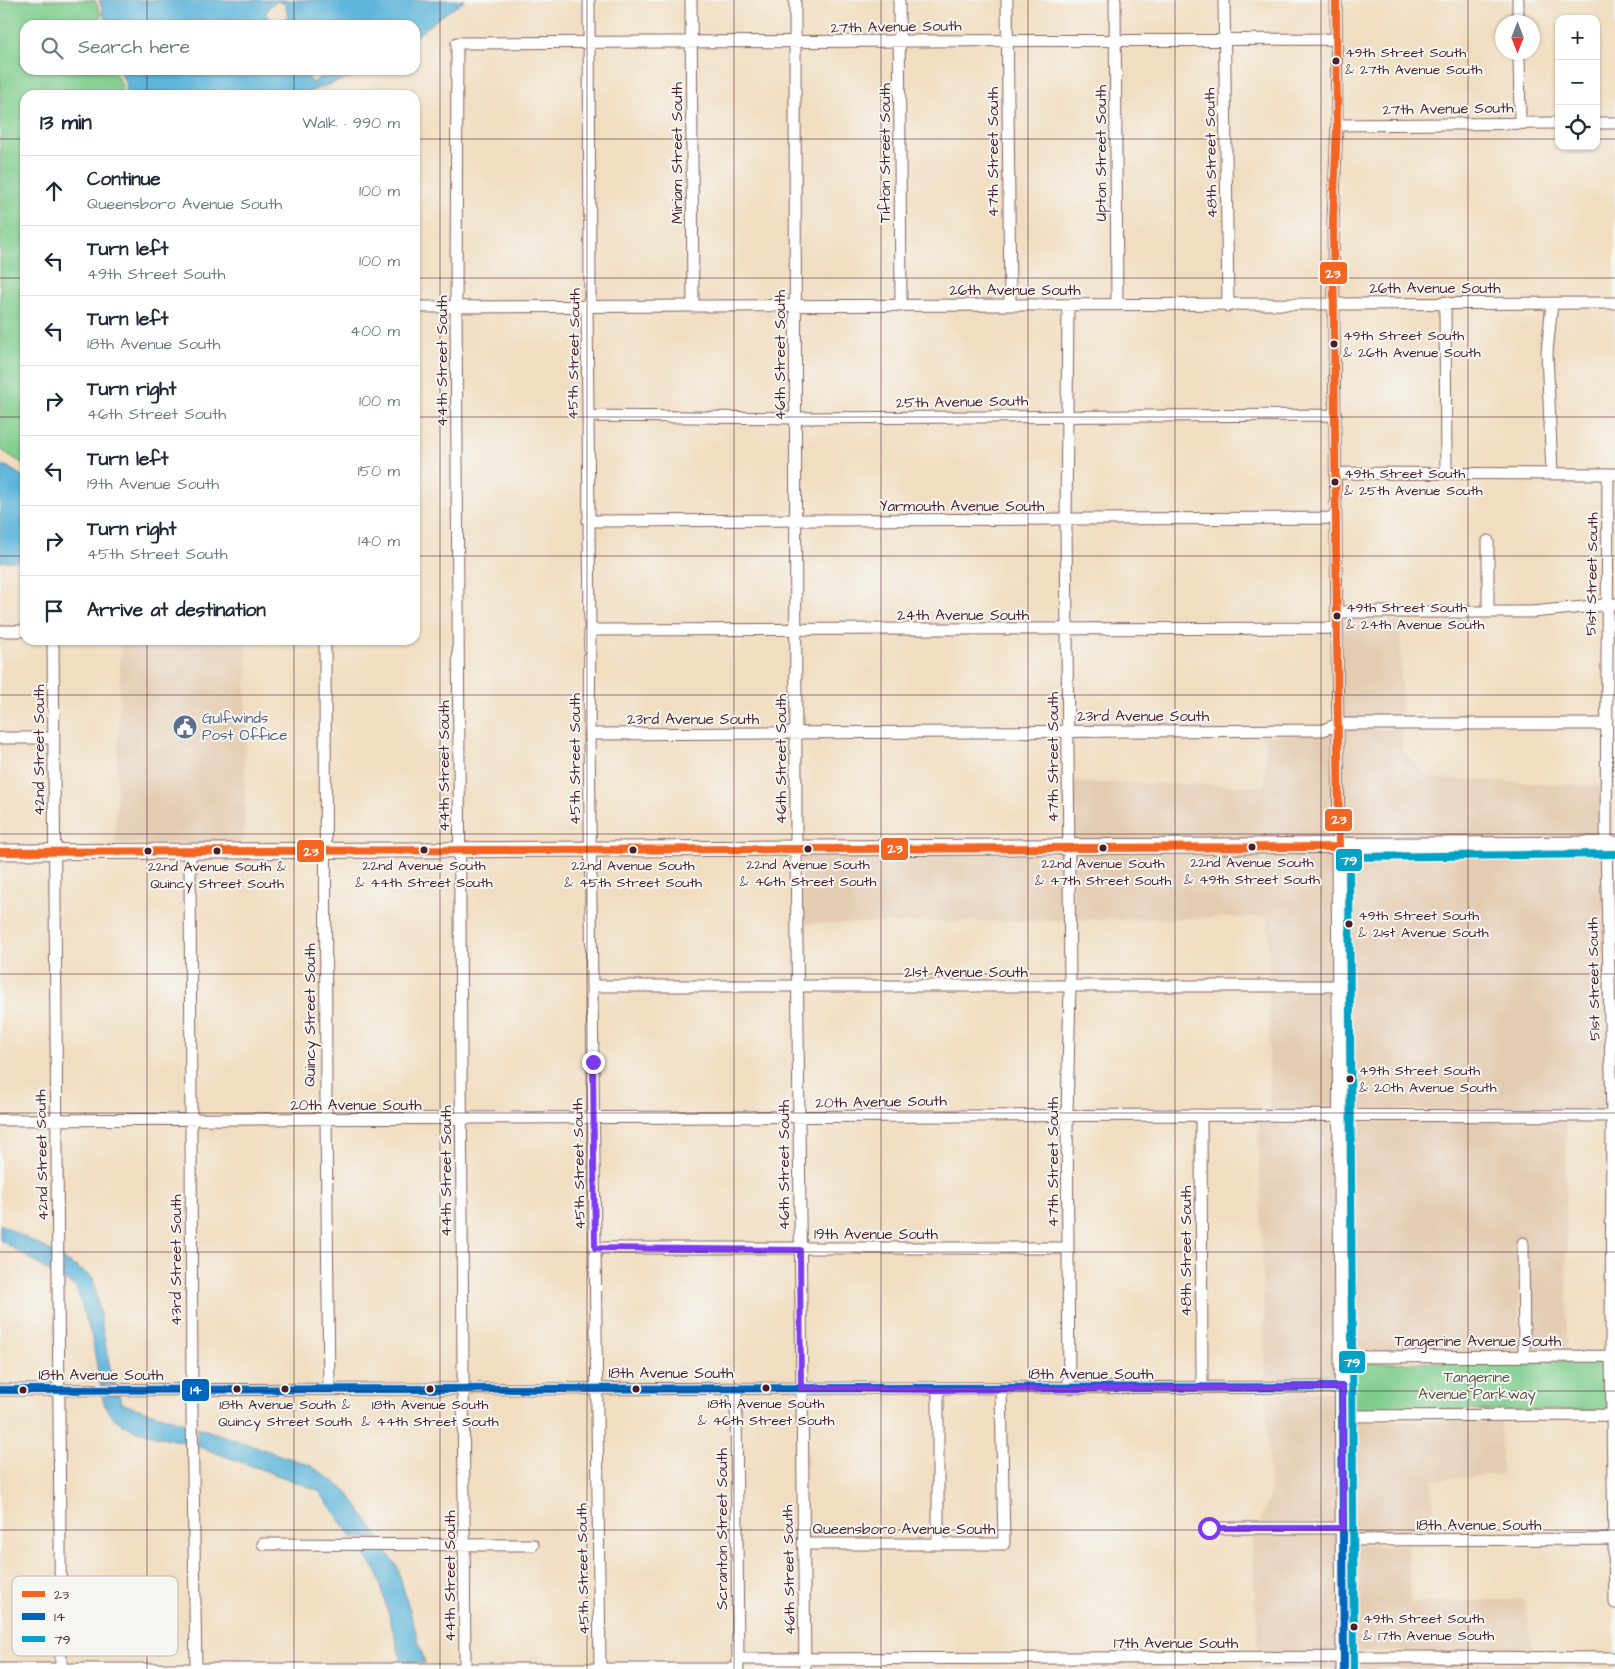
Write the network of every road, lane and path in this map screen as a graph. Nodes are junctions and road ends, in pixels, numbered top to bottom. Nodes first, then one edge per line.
1 (589, 0) edge
2 (691, 0) edge
3 (795, 0) edge
4 (899, 0) edge
5 (1007, 0) edge
6 (1115, 0) edge
7 (1224, 0) edge
8 (1336, 0) edge
9 (1518, 0) edge
10 (1518, 15) edge
11 (1336, 39) junction
12 (1008, 40) junction
13 (1115, 40) junction
14 (1224, 40) junction
15 (691, 42) junction
16 (899, 42) junction
17 (457, 43) joint
18 (590, 43) junction
19 (795, 43) junction
20 (1519, 60) edge
21 (1520, 123) junction
22 (1555, 123) edge
23 (1600, 123) edge
24 (1615, 123) edge
25 (1337, 125) junction
26 (1445, 302) junction
27 (1335, 303) junction
28 (1552, 303) junction
29 (1615, 303) edge
30 (1010, 304) junction
31 (1068, 305) junction
32 (1117, 305) junction
33 (456, 306) junction
34 (587, 306) junction
35 (901, 306) junction
36 (1228, 306) junction
37 (420, 307) edge
38 (693, 307) junction
39 (794, 307) junction
40 (1336, 415) junction
41 (588, 416) junction
42 (1066, 416) junction
43 (795, 418) junction
44 (1336, 473) junction
45 (1446, 474) junction
46 (1552, 474) junction
47 (1612, 474) edge
48 (1336, 518) junction
49 (588, 521) junction
50 (797, 521) junction
51 (1066, 521) junction
52 (1488, 542) dead end
53 (1611, 604) edge
54 (1488, 611) junction
55 (1336, 612) junction
56 (1337, 628) junction
57 (1067, 629) junction
58 (590, 630) junction
59 (0, 631) edge
60 (20, 631) edge
61 (796, 631) junction
62 (53, 645) edge
63 (325, 645) edge
64 (1610, 676) edge
65 (1338, 724) junction
66 (1606, 724) junction
67 (1068, 731) junction
68 (797, 733) junction
69 (589, 734) junction
70 (0, 738) edge
71 (54, 738) junction
72 (1611, 844) edge
73 (1339, 847) junction
74 (1068, 848) junction
75 (796, 849) junction
76 (460, 850) junction
77 (591, 850) junction
78 (190, 851) junction
79 (325, 851) junction
80 (0, 852) edge
81 (54, 852) junction
82 (592, 986) junction
83 (1340, 986) junction
84 (798, 987) junction
85 (1070, 987) junction
86 (1067, 1115) junction
87 (1201, 1115) junction
88 (1341, 1115) junction
89 (1612, 1116) junction
90 (798, 1118) junction
91 (461, 1119) junction
92 (593, 1119) junction
93 (0, 1120) edge
94 (190, 1120) junction
95 (326, 1120) junction
96 (56, 1121) junction
97 (1523, 1243) dead end
98 (595, 1248) junction
99 (1068, 1248) junction
100 (800, 1250) junction
101 (1524, 1356) junction
102 (1613, 1356) edge
103 (1342, 1357) junction
104 (595, 1387) junction
105 (1342, 1387) junction
106 (736, 1388) junction
107 (801, 1388) junction
108 (1069, 1388) junction
109 (1202, 1388) junction
110 (329, 1389) junction
111 (462, 1389) junction
112 (1002, 1389) junction
113 (0, 1390) edge
114 (58, 1390) junction
115 (192, 1390) junction
116 (938, 1390) junction
117 (1614, 1415) edge
118 (1342, 1416) junction
119 (1615, 1498) edge
120 (1209, 1528) dead end
121 (1343, 1534) junction
122 (1614, 1539) edge
123 (262, 1544) dead end
124 (465, 1544) junction
125 (803, 1544) junction
126 (938, 1544) junction
127 (533, 1545) dead end
128 (60, 1576) edge
129 (1615, 1603) edge
130 (61, 1656) edge
131 (1615, 1658) edge
132 (1344, 1663) edge
133 (805, 1664) edge
134 (1069, 1664) edge
135 (738, 1666) edge
136 (600, 1668) edge
137 (0, 1669) edge
138 (61, 1669) edge
139 (196, 1669) edge
140 (465, 1669) edge

1 - 18 street, 45th Street South
2 - 15 street, Miriam Street South
3 - 19 street, 46th Street South
4 - 16 street, Tifton Street South
5 - 12 street, 47th Street South
6 - 13 street, Upton Street South
7 - 14 street, 48th Street South
8 - 11 street
9 - 10 street
11 - 14 street, 27th Avenue South
11 - 25 street
12 - 13 street, 27th Avenue South
12 - 16 street, 27th Avenue South
12 - 30 street, 47th Street South
13 - 14 street, 27th Avenue South
13 - 32 street, Upton Street South
14 - 36 street, 48th Street South
15 - 18 street, 27th Avenue South
15 - 19 street, 27th Avenue South
15 - 38 street, Miriam Street South
16 - 19 street, 27th Avenue South
16 - 35 street, Tifton Street South
17 - 18 street, 27th Avenue South
17 - 33 street, 44th Street South
18 - 34 street, 45th Street South
19 - 39 street, 46th Street South
20 - 21 street
21 - 22 street, 27th Avenue South
21 - 25 street, 27th Avenue South
23 - 24 street
25 - 27 street
26 - 27 street, 26th Avenue South
26 - 28 street, 26th Avenue South
26 - 45 street
27 - 36 street, 26th Avenue South
27 - 40 street
28 - 29 street, 26th Avenue South
28 - 46 street
30 - 31 street, 26th Avenue South
30 - 35 street, 26th Avenue South
31 - 32 street, 26th Avenue South
31 - 42 street, 47th Street South
32 - 36 street, 26th Avenue South
33 - 34 street, 26th Avenue South
33 - 37 street, 26th Avenue South
33 - 76 street, 44th Street South
34 - 38 street, 26th Avenue South
34 - 41 street, 45th Street South
35 - 39 street, 26th Avenue South
38 - 39 street, 26th Avenue South
39 - 43 street, 46th Street South
40 - 42 street, 25th Avenue South
40 - 44 street
41 - 43 street, 25th Avenue South
41 - 49 street, 45th Street South
42 - 43 street, 25th Avenue South
42 - 51 street, 47th Street South
43 - 50 street, 46th Street South
44 - 45 street
44 - 48 street
45 - 46 street
46 - 47 street
47 - 53 street, 51st Street South
48 - 51 street, Yarmouth Avenue South
48 - 55 street
49 - 50 street, Yarmouth Avenue South
49 - 58 street, 45th Street South
50 - 51 street, Yarmouth Avenue South
50 - 61 street, 46th Street South
51 - 57 street, 47th Street South
52 - 54 street
53 - 54 street
53 - 64 street, 51st Street South
54 - 55 street
55 - 56 street
56 - 57 street, 24th Avenue South
56 - 65 street
57 - 61 street, 24th Avenue South
57 - 67 street, 47th Street South
58 - 61 street, 24th Avenue South
58 - 69 street, 45th Street South
59 - 60 street
61 - 68 street, 46th Street South
62 - 71 street, 42nd Street South
63 - 79 street, Quincy Street South
64 - 66 street, 51st Street South
65 - 66 street, 23rd Avenue South
65 - 67 street, 23rd Avenue South
65 - 73 street
66 - 72 street, 51st Street South
67 - 68 street, 23rd Avenue South
67 - 74 street, 47th Street South
68 - 69 street, 23rd Avenue South
68 - 75 street, 46th Street South
69 - 77 street, 45th Street South
70 - 71 street
71 - 81 street, 42nd Street South
72 - 73 main road
72 - 89 street, 51st Street South
73 - 74 main road
73 - 83 main road
74 - 75 main road
74 - 85 street, 47th Street South
75 - 77 main road
75 - 84 street, 46th Street South
76 - 77 main road
76 - 79 main road
76 - 91 street, 44th Street South
77 - 82 street, 45th Street South
78 - 79 main road
78 - 81 main road
78 - 94 street, 43rd Street South
79 - 95 street, Quincy Street South
80 - 81 main road
81 - 96 street, 42nd Street South
82 - 84 street, 21st Avenue South
82 - 92 street, 45th Street South
83 - 85 street, 21st Avenue South
83 - 88 main road
84 - 85 street, 21st Avenue South
84 - 90 street, 46th Street South
85 - 86 street, 47th Street South
86 - 87 street, 20th Avenue South
86 - 90 street, 20th Avenue South
86 - 99 street, 47th Street South
87 - 88 street, 20th Avenue South
87 - 109 street, 48th Street South
88 - 89 street, 20th Avenue South
88 - 103 main road
89 - 102 street, 51st Street South
90 - 92 street, 20th Avenue South
90 - 100 street, 46th Street South
91 - 92 street, 20th Avenue South
91 - 95 street, 20th Avenue South
91 - 111 street, 44th Street South
92 - 98 street, 45th Street South
93 - 96 street, 20th Avenue South
94 - 95 street, 20th Avenue South
94 - 96 street, 20th Avenue South
94 - 115 street, 43rd Street South
95 - 110 street, Quincy Street South
96 - 114 street, 42nd Street South
97 - 101 street
98 - 100 street, 19th Avenue South
98 - 104 street, 45th Street South
99 - 100 street, 19th Avenue South
99 - 108 street, 47th Street South
100 - 107 street, 46th Street South
101 - 102 street, Tangerine Avenue South
101 - 103 street, Tangerine Avenue South
102 - 117 street, 51st Street South
103 - 105 main road
104 - 106 street, 18th Avenue South
104 - 111 street, 18th Avenue South
104 - 136 street, 45th Street South
105 - 109 street, 18th Avenue South
105 - 118 main road
106 - 107 street, 18th Avenue South
106 - 135 street, Scranton Street South
107 - 116 street, 18th Avenue South
107 - 125 street, 46th Street South
108 - 109 street, 18th Avenue South
108 - 112 street, 18th Avenue South
110 - 111 street, 18th Avenue South
110 - 115 street, 18th Avenue South
111 - 124 street, 44th Street South
112 - 116 street, 18th Avenue South
112 - 126 street, Queensboro Avenue South
113 - 114 street, 18th Avenue South
114 - 115 street, 18th Avenue South
114 - 128 street, 42nd Street South
115 - 139 street, 43rd Street South
116 - 126 street
117 - 118 street
117 - 119 street, 51st Street South
118 - 121 main road
119 - 122 street, 51st Street South
120 - 121 street
121 - 122 street, 18th Avenue South
121 - 132 main road
122 - 129 street, 51st Street South
123 - 124 street
124 - 127 street
124 - 140 street, 44th Street South
125 - 126 street, Queensboro Avenue South
125 - 133 street, 46th Street South
130 - 138 street, 42nd Street South
131 - 132 street, 17th Avenue South
132 - 134 street, 17th Avenue South
133 - 134 street, 17th Avenue South
133 - 135 street, 17th Avenue South
135 - 136 street, 17th Avenue South
136 - 140 street, 17th Avenue South
137 - 138 street, 17th Avenue South
138 - 139 street, 17th Avenue South
139 - 140 street, 17th Avenue South

